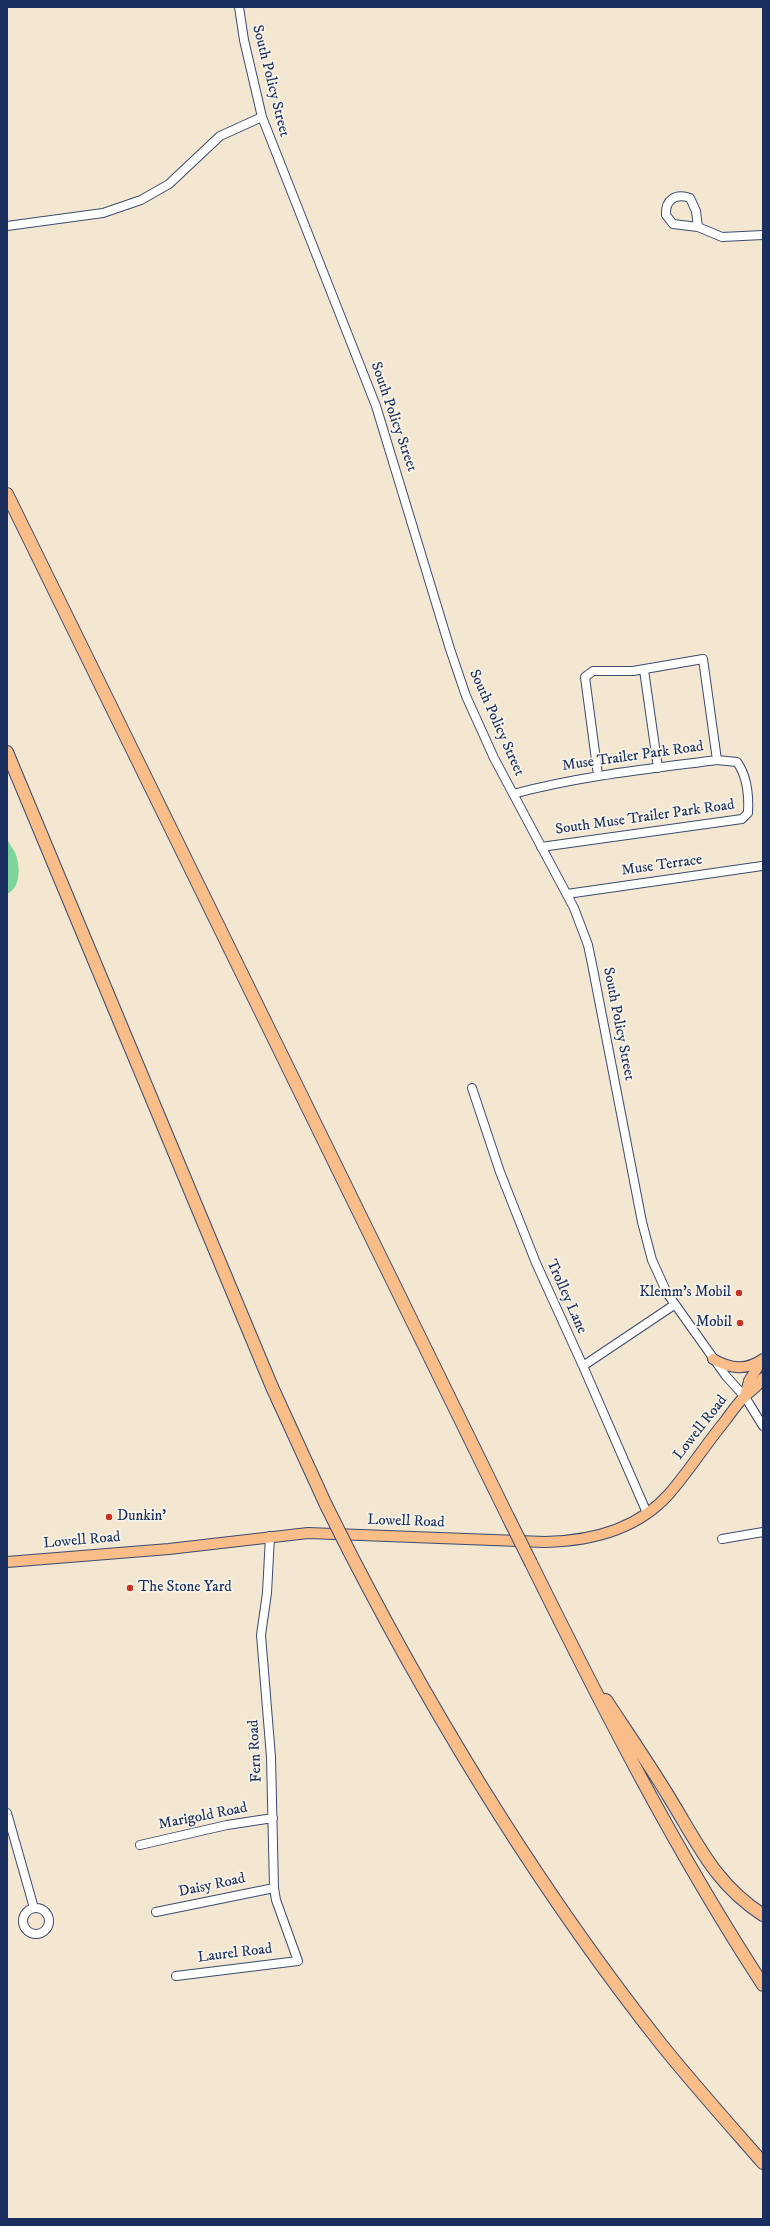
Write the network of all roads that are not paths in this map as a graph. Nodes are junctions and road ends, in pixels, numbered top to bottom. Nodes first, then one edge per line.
1 (239, 7) edge
2 (262, 117) junction
3 (10, 226) edge
4 (698, 227) junction
5 (763, 235) edge
6 (7, 494) edge
7 (644, 670) junction
8 (7, 753) edge
9 (717, 760) junction
10 (658, 768) junction
11 (598, 775) junction
12 (513, 794) junction
13 (541, 847) junction
14 (762, 866) dead end
15 (567, 894) junction
16 (472, 1088) dead end
17 (674, 1305) junction
18 (763, 1358) edge
19 (713, 1359) junction
20 (583, 1366) junction
21 (763, 1378) edge
22 (745, 1397) junction
23 (763, 1426) edge
24 (647, 1513) junction
25 (763, 1532) edge
26 (270, 1536) junction
27 (722, 1539) dead end
28 (7, 1562) edge
29 (574, 1651) junction
30 (7, 1813) edge
31 (273, 1818) junction
32 (140, 1844) dead end
33 (274, 1888) junction
34 (34, 1908) dead end
35 (156, 1912) dead end
36 (763, 1914) edge
37 (298, 1961) joint
38 (176, 1976) dead end
39 (763, 1985) edge
40 (763, 2163) edge

1 - 2 street, South Policy Street
2 - 3 street
2 - 12 street, South Policy Street
4 - 4 street
4 - 5 street
6 - 29 highway, bridge
7 - 9 street, Muse Trailer Park Road
7 - 10 street
7 - 11 street
8 - 40 highway, bridge
9 - 10 street, Muse Trailer Park Road
9 - 13 street, South Muse Trailer Park Road
10 - 11 street, Muse Trailer Park Road
11 - 12 street, Muse Trailer Park Road
12 - 13 street, South Policy Street
13 - 15 street, South Policy Street
14 - 15 street, Muse Terrace
15 - 17 street, South Policy Street
16 - 20 street, Trolley Lane
17 - 19 street, South Policy Street
17 - 20 street
18 - 19 main road
18 - 22 main road
19 - 22 street, South Policy Street
20 - 24 street, Trolley Lane
21 - 22 main road
22 - 23 street, South Policy Street
22 - 24 main road, Lowell Road
24 - 26 main road, Lowell Road
25 - 27 street
26 - 28 main road, Lowell Road
26 - 31 street, Fern Road
29 - 36 highway
29 - 39 highway
30 - 34 street
31 - 32 street, Marigold Road
31 - 33 street, Fern Road
33 - 35 street, Daisy Road
33 - 37 street, Fern Road
37 - 38 street, Laurel Road

